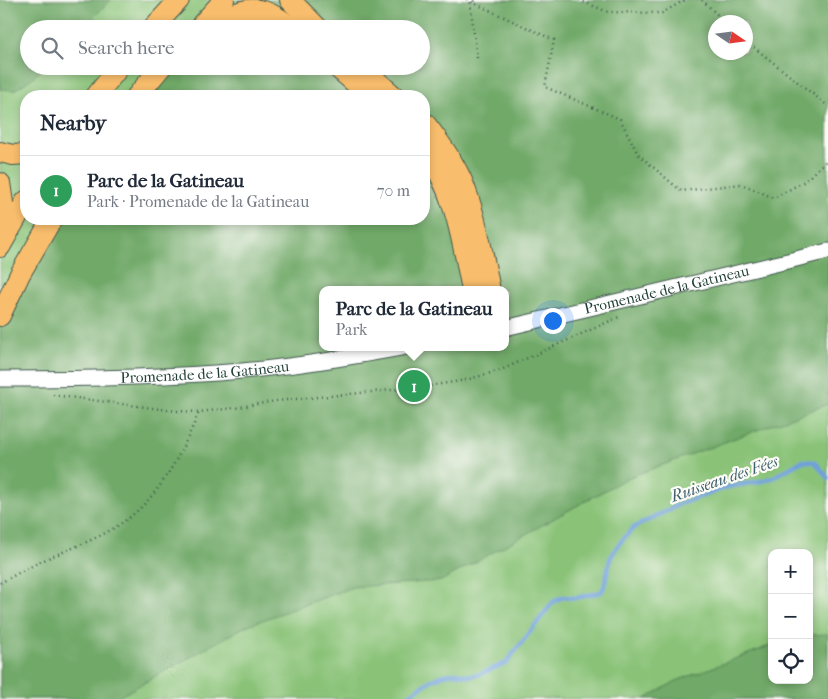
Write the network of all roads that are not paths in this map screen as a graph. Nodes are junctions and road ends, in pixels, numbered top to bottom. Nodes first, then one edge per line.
1 (179, 0) edge
2 (224, 0) edge
3 (290, 0) edge
4 (160, 20) edge
5 (205, 20) edge
6 (224, 20) edge
7 (282, 20) edge
8 (310, 20) edge
9 (113, 75) edge
10 (154, 75) edge
11 (346, 75) edge
12 (370, 75) edge
13 (101, 90) edge
14 (142, 90) edge
15 (363, 90) edge
16 (387, 90) edge
17 (430, 131) edge
18 (0, 152) edge
19 (20, 154) edge
20 (430, 158) edge
21 (0, 183) edge
22 (20, 212) edge
23 (0, 224) edge
24 (49, 225) edge
25 (0, 247) edge
26 (828, 250) edge
27 (471, 286) edge
28 (489, 286) edge
29 (0, 316) edge
30 (509, 327) edge
31 (386, 351) edge
32 (0, 379) edge

1 - 4 highway
2 - 5 highway
3 - 8 highway
6 - 7 highway
9 - 13 highway
10 - 14 highway
11 - 15 highway
12 - 16 highway
17 - 28 highway
18 - 19 highway
20 - 27 highway
21 - 23 highway
22 - 25 highway
24 - 29 highway
26 - 30 street, Promenade de la Gatineau
31 - 32 street, Promenade de la Gatineau

